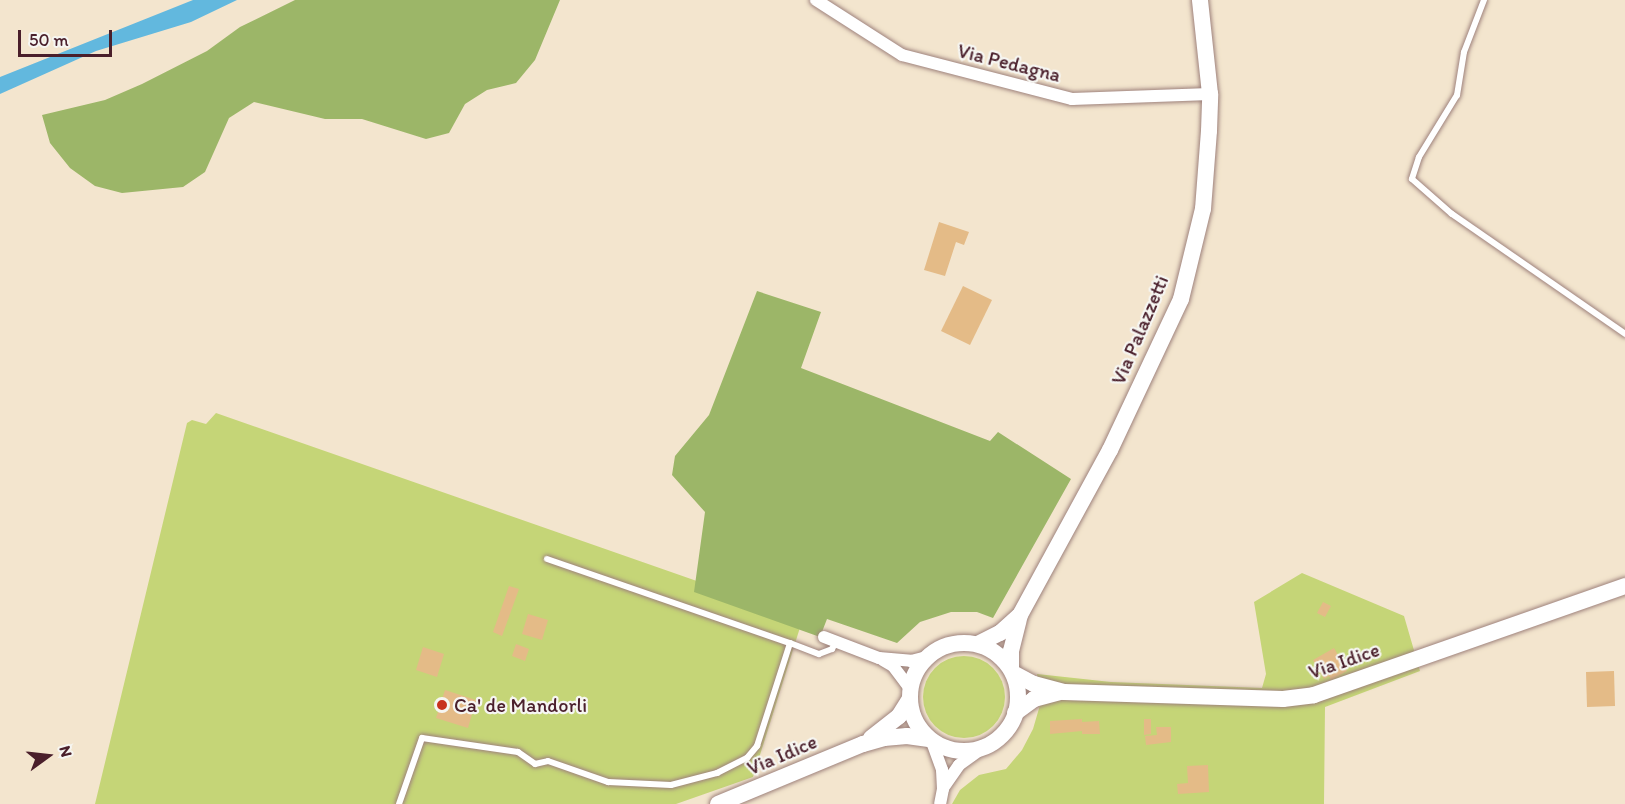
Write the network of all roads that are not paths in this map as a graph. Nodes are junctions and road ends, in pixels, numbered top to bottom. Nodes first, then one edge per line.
1 (816, 0) edge
2 (1200, 0) edge
3 (1484, 0) edge
4 (1210, 94) junction
5 (1625, 334) edge
6 (547, 559) dead end
7 (1625, 586) edge
8 (1020, 615) junction
9 (830, 640) joint
10 (790, 643) junction
11 (978, 644) junction
12 (927, 657) junction
13 (879, 658) junction
14 (1012, 671) junction
15 (1064, 692) junction
16 (910, 695) junction
17 (1015, 712) junction
18 (930, 741) junction
19 (862, 744) junction
20 (978, 751) junction
21 (943, 789) junction
22 (399, 804) edge
23 (718, 804) edge
24 (940, 804) edge

1 - 4 street, Via Pedagna
2 - 4 main road, Via Palazzetti
3 - 5 lane
4 - 8 main road, Via Palazzetti
6 - 10 lane
7 - 15 main road, Via Idice
8 - 11 main road, Via Palazzetti
8 - 14 main road, Via Palazzetti
9 - 10 lane
9 - 13 street
10 - 22 lane
11 - 12 main road
11 - 14 main road, Via Idice
12 - 13 street
12 - 16 main road, Via Idice
13 - 16 street
14 - 15 main road, Via Idice
14 - 17 main road, Via Idice
15 - 17 main road, Via Idice
16 - 18 main road
16 - 19 main road, Via Idice
17 - 20 main road, Via Idice
18 - 19 main road, Via Idice
18 - 20 main road, Via Idice
18 - 21 street
19 - 23 main road, Via Idice
20 - 21 street
21 - 24 street

